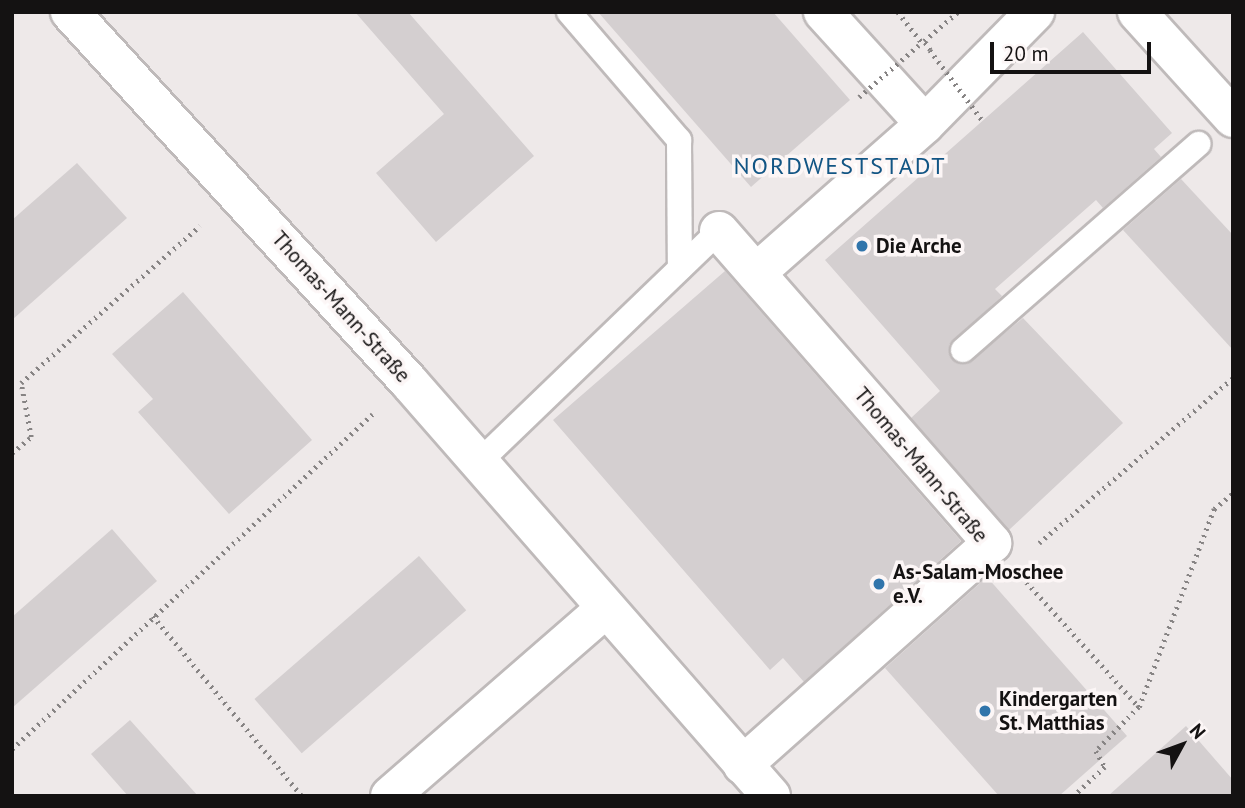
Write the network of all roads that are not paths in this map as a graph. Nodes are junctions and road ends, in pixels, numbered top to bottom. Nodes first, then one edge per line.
1 (70, 12) edge
2 (569, 12) edge
3 (823, 12) edge
4 (1035, 12) edge
5 (1137, 12) edge
6 (1233, 118) edge
7 (925, 124) junction
8 (1198, 144) dead end
9 (719, 231) joint
10 (680, 268) junction
11 (756, 273) junction
12 (963, 349) dead end
13 (478, 463) junction
14 (604, 610) junction
15 (743, 765) junction
16 (390, 796) edge
17 (771, 796) edge

1 - 13 street, Thomas-Mann-Straße
2 - 10 lane
3 - 7 street
4 - 7 street
5 - 6 street
7 - 11 street
8 - 12 lane
9 - 10 lane
9 - 11 street, Thomas-Mann-Straße
10 - 13 lane
11 - 15 street, Thomas-Mann-Straße
13 - 14 street, Thomas-Mann-Straße
14 - 15 street, Thomas-Mann-Straße
14 - 16 street
15 - 17 street, Thomas-Mann-Straße

